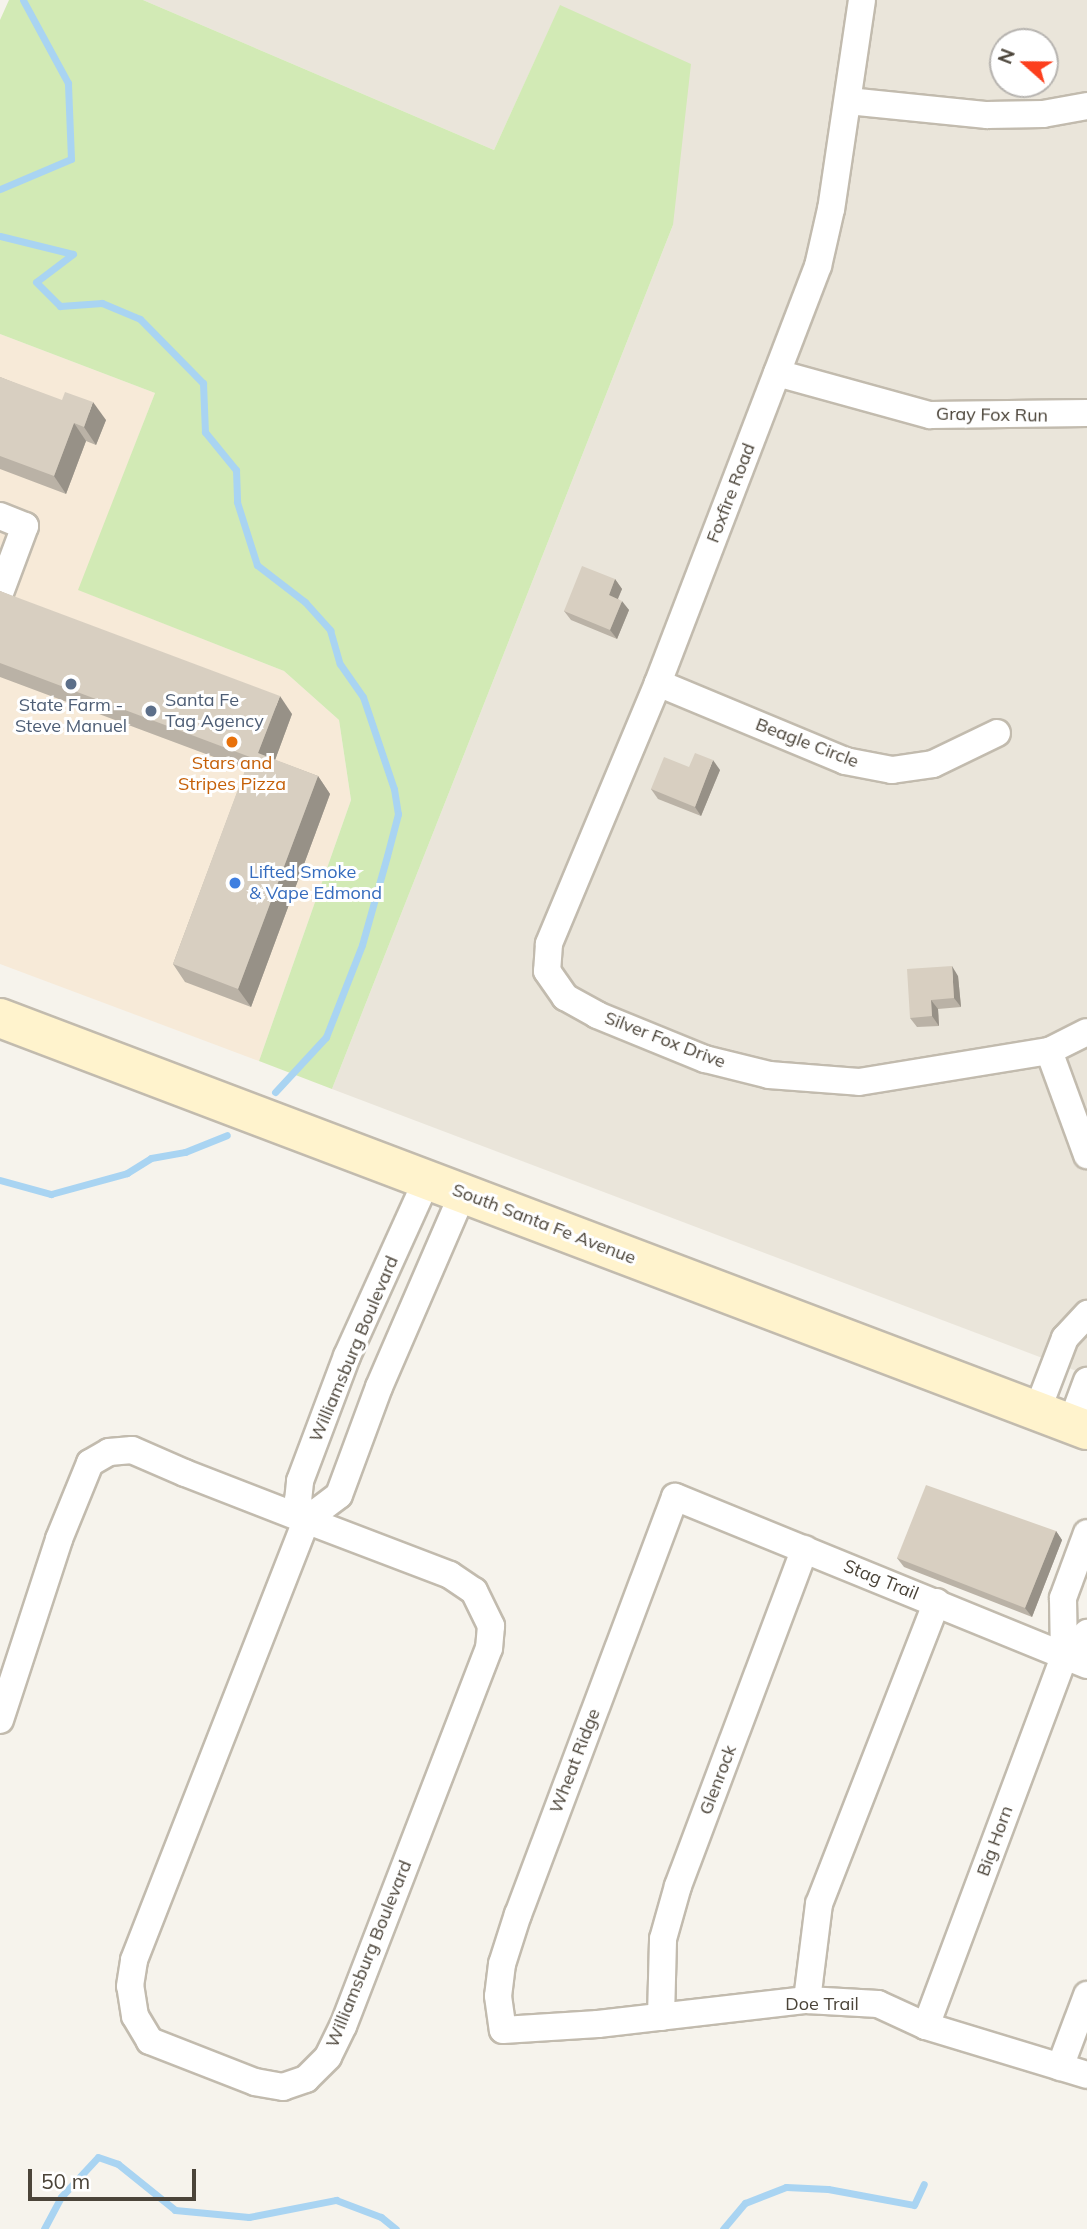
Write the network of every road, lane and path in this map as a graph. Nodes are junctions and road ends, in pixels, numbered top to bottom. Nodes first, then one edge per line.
1 (862, 0) edge
2 (848, 101) junction
3 (1087, 106) edge
4 (777, 373) junction
5 (1087, 413) edge
6 (0, 516) edge
7 (0, 593) edge
8 (658, 683) junction
9 (997, 733) dead end
10 (547, 971) joint
11 (0, 1018) edge
12 (1087, 1032) edge
13 (1048, 1051) junction
14 (1087, 1155) edge
15 (427, 1180) junction
16 (463, 1193) junction
17 (386, 1269) junction
18 (431, 1270) junction
19 (1087, 1314) edge
20 (1087, 1381) edge
21 (332, 1395) junction
22 (373, 1403) junction
23 (1065, 1422) edge
24 (675, 1497) joint
25 (306, 1520) junction
26 (1087, 1533) edge
27 (805, 1549) junction
28 (937, 1602) junction
29 (1087, 1633) edge
30 (1075, 1660) edge
31 (0, 1720) edge
32 (1087, 1995) edge
33 (807, 2000) junction
34 (662, 2017) junction
35 (926, 2026) junction
36 (503, 2030) joint
37 (1060, 2067) junction
38 (1087, 2075) edge

1 - 2 street, Foxfire Road
2 - 3 street
2 - 4 street, Foxfire Road
4 - 5 street, Gray Fox Run
4 - 8 street, Foxfire Road
6 - 7 street
8 - 9 street, Beagle Circle
8 - 10 street, Foxfire Road
10 - 13 street, Silver Fox Drive
11 - 15 main road, South Santa Fe Avenue
12 - 13 street, Silver Fox Drive
13 - 14 street
15 - 16 main road, South Santa Fe Avenue
15 - 17 street, Williamsburg Boulevard
16 - 18 street
16 - 23 main road, South Santa Fe Avenue
17 - 18 street
17 - 21 street, Williamsburg Boulevard
18 - 22 street
19 - 23 street
20 - 23 street
21 - 22 street
21 - 25 street, Williamsburg Boulevard
22 - 25 street
24 - 27 street, Stag Trail
24 - 36 street, Wheat Ridge
25 - 25 street, Williamsburg Boulevard
25 - 31 street, Williamsburg Boulevard
26 - 30 street, Big Horn
27 - 28 street, Stag Trail
27 - 34 street, Glenrock
28 - 30 street, Stag Trail
28 - 33 street
29 - 30 street, Big Horn
30 - 35 street, Big Horn
32 - 37 street
33 - 34 street, Doe Trail
33 - 35 street, Doe Trail
34 - 36 street, Doe Trail
35 - 37 street, Doe Trail
37 - 38 street, Doe Trail

